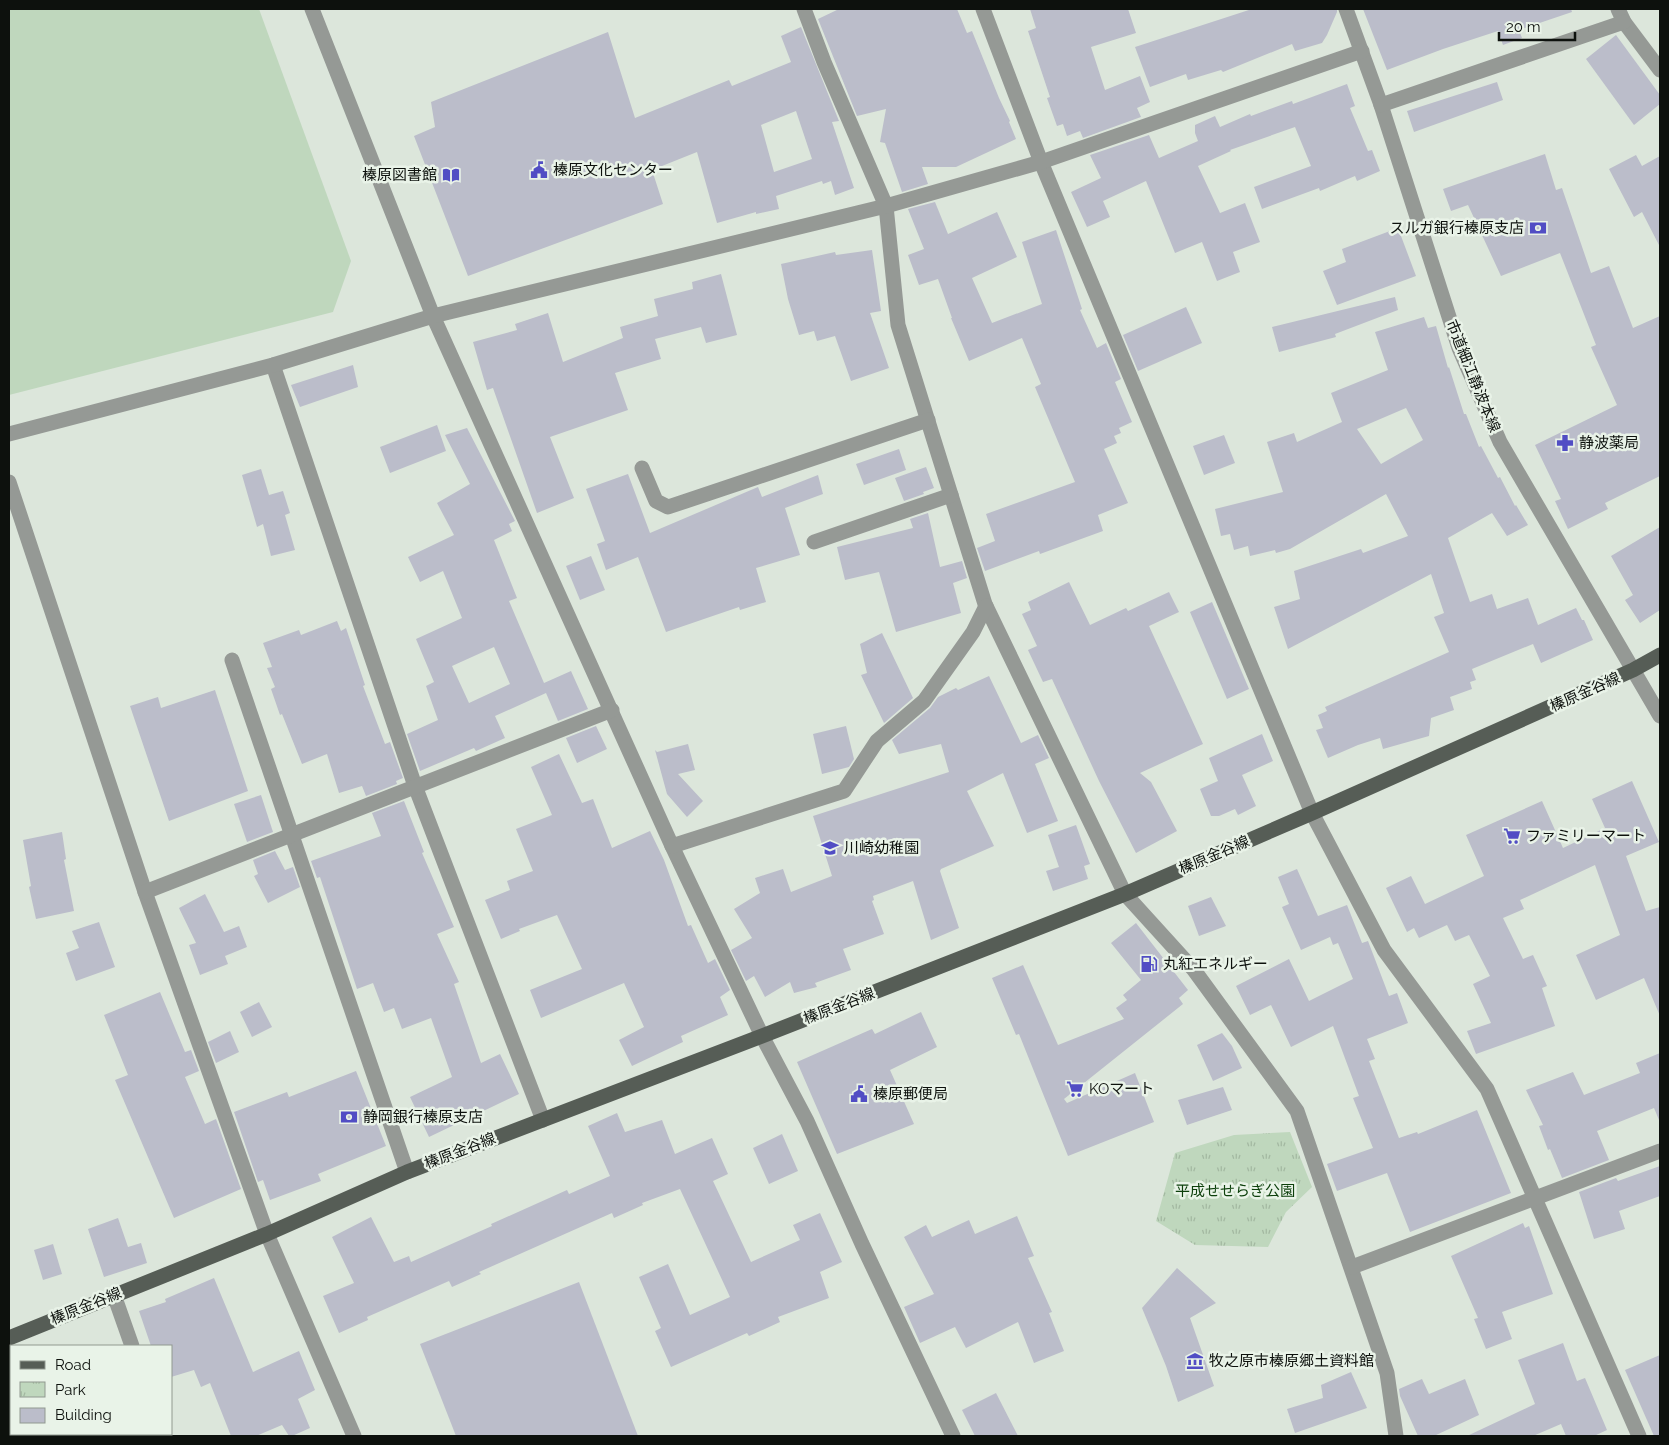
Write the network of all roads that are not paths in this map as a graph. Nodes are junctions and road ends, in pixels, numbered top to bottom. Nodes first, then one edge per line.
1 (312, 9) edge
2 (804, 9) edge
3 (982, 9) edge
4 (1346, 9) edge
5 (1621, 15) edge
6 (1362, 51) junction
7 (1660, 70) edge
8 (1381, 105) junction
9 (1041, 162) junction
10 (886, 206) junction
11 (433, 316) junction
12 (273, 365) junction
13 (928, 420) junction
14 (9, 434) edge
15 (642, 468) dead end
16 (9, 482) edge
17 (951, 495) junction
18 (814, 542) dead end
19 (986, 606) junction
20 (1660, 655) edge
21 (232, 660) dead end
22 (1633, 670) junction
23 (612, 710) junction
24 (1660, 716) edge
25 (415, 786) junction
26 (1312, 813) junction
27 (293, 834) junction
28 (672, 846) junction
29 (145, 892) junction
30 (1125, 894) junction
31 (762, 1036) junction
32 (543, 1120) junction
33 (1660, 1152) edge
34 (407, 1172) junction
35 (1536, 1198) junction
36 (267, 1234) junction
37 (1352, 1267) junction
38 (114, 1295) junction
39 (9, 1338) edge
40 (132, 1345) edge
41 (354, 1436) edge
42 (953, 1436) edge
43 (1396, 1436) edge
44 (1639, 1436) edge

1 - 11 street
2 - 10 street
3 - 9 street
4 - 6 street, 市道細江静波本線
5 - 7 street
5 - 8 street
6 - 8 street, 市道細江静波本線
6 - 9 street
8 - 22 street, 市道細江静波本線
9 - 10 street
9 - 26 street
10 - 11 street
10 - 13 street
11 - 12 street
11 - 23 street
12 - 14 street
12 - 25 street
13 - 15 street
13 - 17 street
16 - 29 street
17 - 18 street
17 - 19 street
19 - 28 street
19 - 30 street
20 - 22 main road, 榛原金谷線
21 - 27 street
22 - 24 street, 市道細江静波本線
22 - 26 main road, 榛原金谷線
23 - 25 street
23 - 28 street
25 - 27 street
25 - 32 street
26 - 30 main road, 榛原金谷線
26 - 35 street
27 - 29 street
27 - 34 street
28 - 31 street
29 - 36 street
30 - 31 main road, 榛原金谷線
30 - 37 street
31 - 32 main road, 榛原金谷線
31 - 42 street
32 - 34 main road, 榛原金谷線
33 - 35 street
34 - 36 main road, 榛原金谷線
35 - 37 street
35 - 44 street
36 - 38 main road, 榛原金谷線
36 - 41 street
37 - 43 street
38 - 39 main road, 榛原金谷線
38 - 40 street

